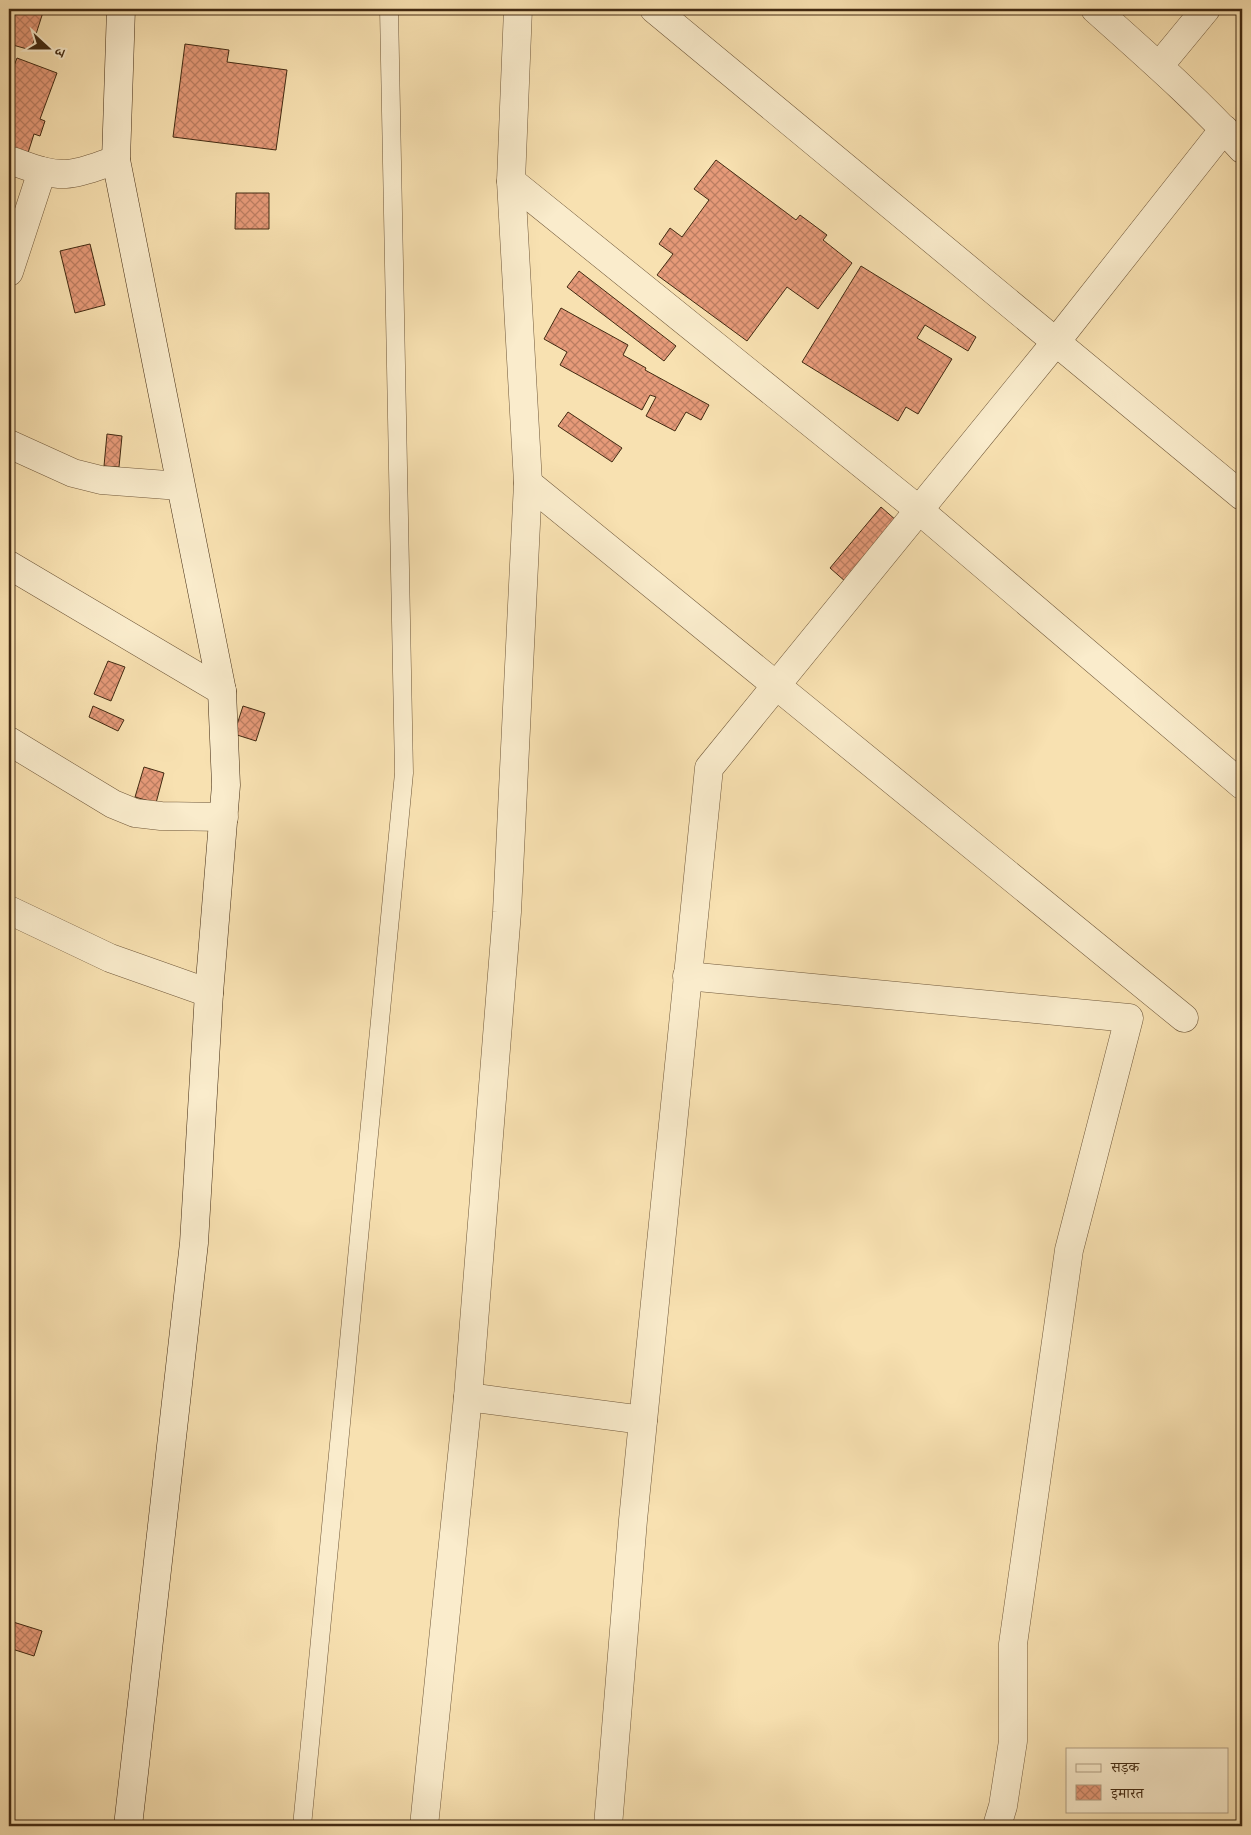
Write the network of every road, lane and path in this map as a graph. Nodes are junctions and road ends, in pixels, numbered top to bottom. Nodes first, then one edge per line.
1 (121, 9) edge
2 (388, 9) edge
3 (518, 9) edge
4 (654, 9) edge
5 (1094, 9) edge
6 (1206, 9) edge
7 (1159, 66) junction
8 (1233, 139) edge
9 (9, 160) edge
10 (116, 160) junction
11 (42, 172) junction
12 (511, 182) junction
13 (9, 272) edge
14 (1055, 342) junction
15 (9, 444) edge
16 (528, 483) junction
17 (180, 486) junction
18 (1242, 496) edge
19 (919, 510) junction
20 (9, 565) edge
21 (776, 685) junction
22 (222, 691) junction
23 (9, 741) edge
24 (1242, 785) edge
25 (224, 817) junction
26 (9, 910) edge
27 (687, 976) junction
28 (209, 993) junction
29 (1184, 1018) dead end
30 (468, 1397) junction
31 (643, 1420) junction
32 (128, 1826) edge
33 (302, 1826) edge
34 (424, 1826) edge
35 (608, 1826) edge
36 (996, 1826) edge

1 - 10 street
2 - 33 lane
3 - 12 street
4 - 14 street
5 - 7 street
6 - 7 street
7 - 8 street
8 - 14 street
9 - 11 street
10 - 11 street
10 - 17 street
11 - 13 street
12 - 16 street
12 - 19 street
14 - 18 street
14 - 19 street
15 - 17 street
16 - 21 street
16 - 30 street
17 - 22 street
19 - 21 street
19 - 24 street
20 - 22 street
21 - 27 street
21 - 29 street
22 - 25 street
23 - 25 street
25 - 28 street
26 - 28 street
27 - 31 street
27 - 36 street
28 - 32 street
30 - 31 street
30 - 34 street
31 - 35 street

